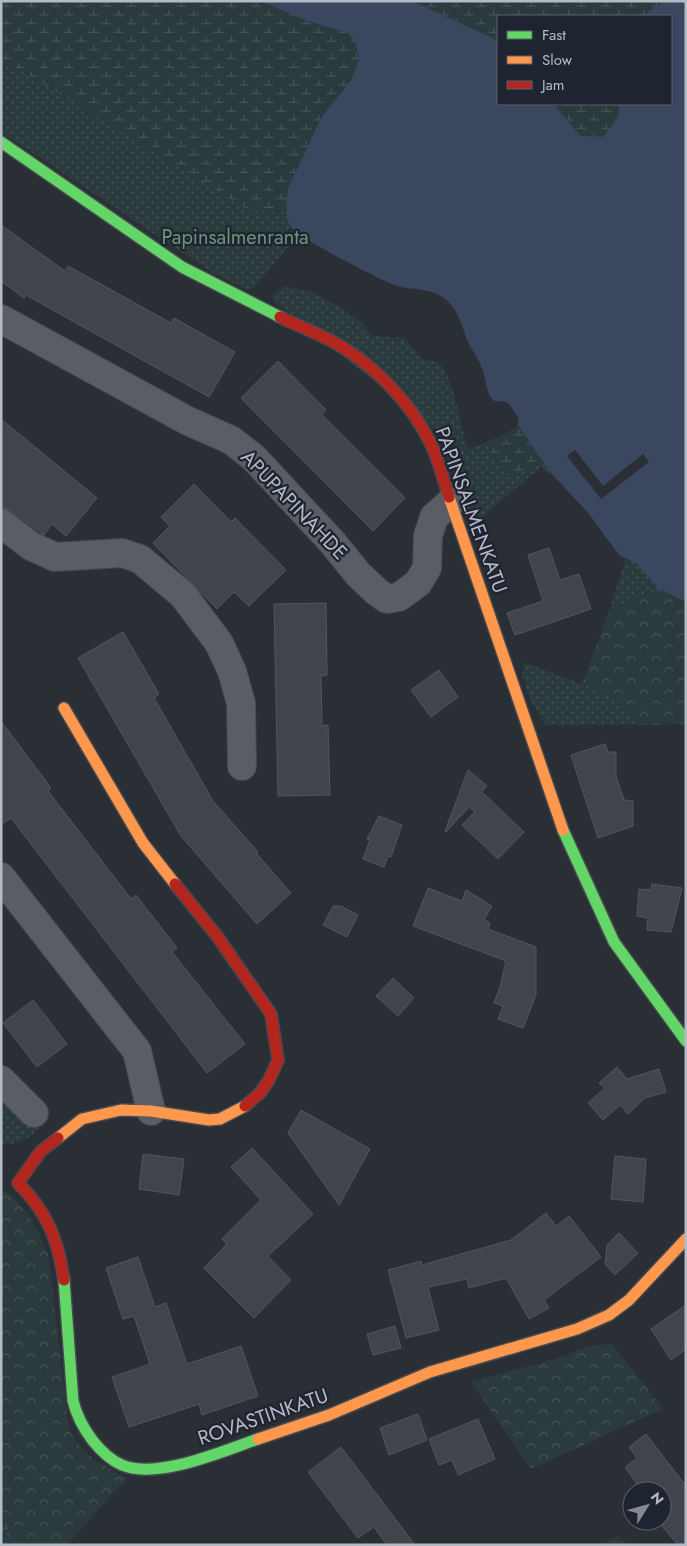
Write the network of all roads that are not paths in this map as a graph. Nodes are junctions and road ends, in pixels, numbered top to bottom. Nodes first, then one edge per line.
1 (1, 142) edge
2 (1, 319) edge
3 (451, 502) junction
4 (1, 524) edge
5 (64, 708) dead end
6 (242, 766) dead end
7 (1, 877) edge
8 (686, 1041) edge
9 (1, 1080) edge
10 (151, 1111) junction
11 (34, 1113) dead end
12 (686, 1239) edge

1 - 3 street, PAPINSALMENKATU
2 - 3 street, APUPAPINAHDE
3 - 8 street, PAPINSALMENKATU
4 - 6 street
5 - 10 street
7 - 10 street
9 - 11 street
10 - 12 street, ROVASTINKATU

